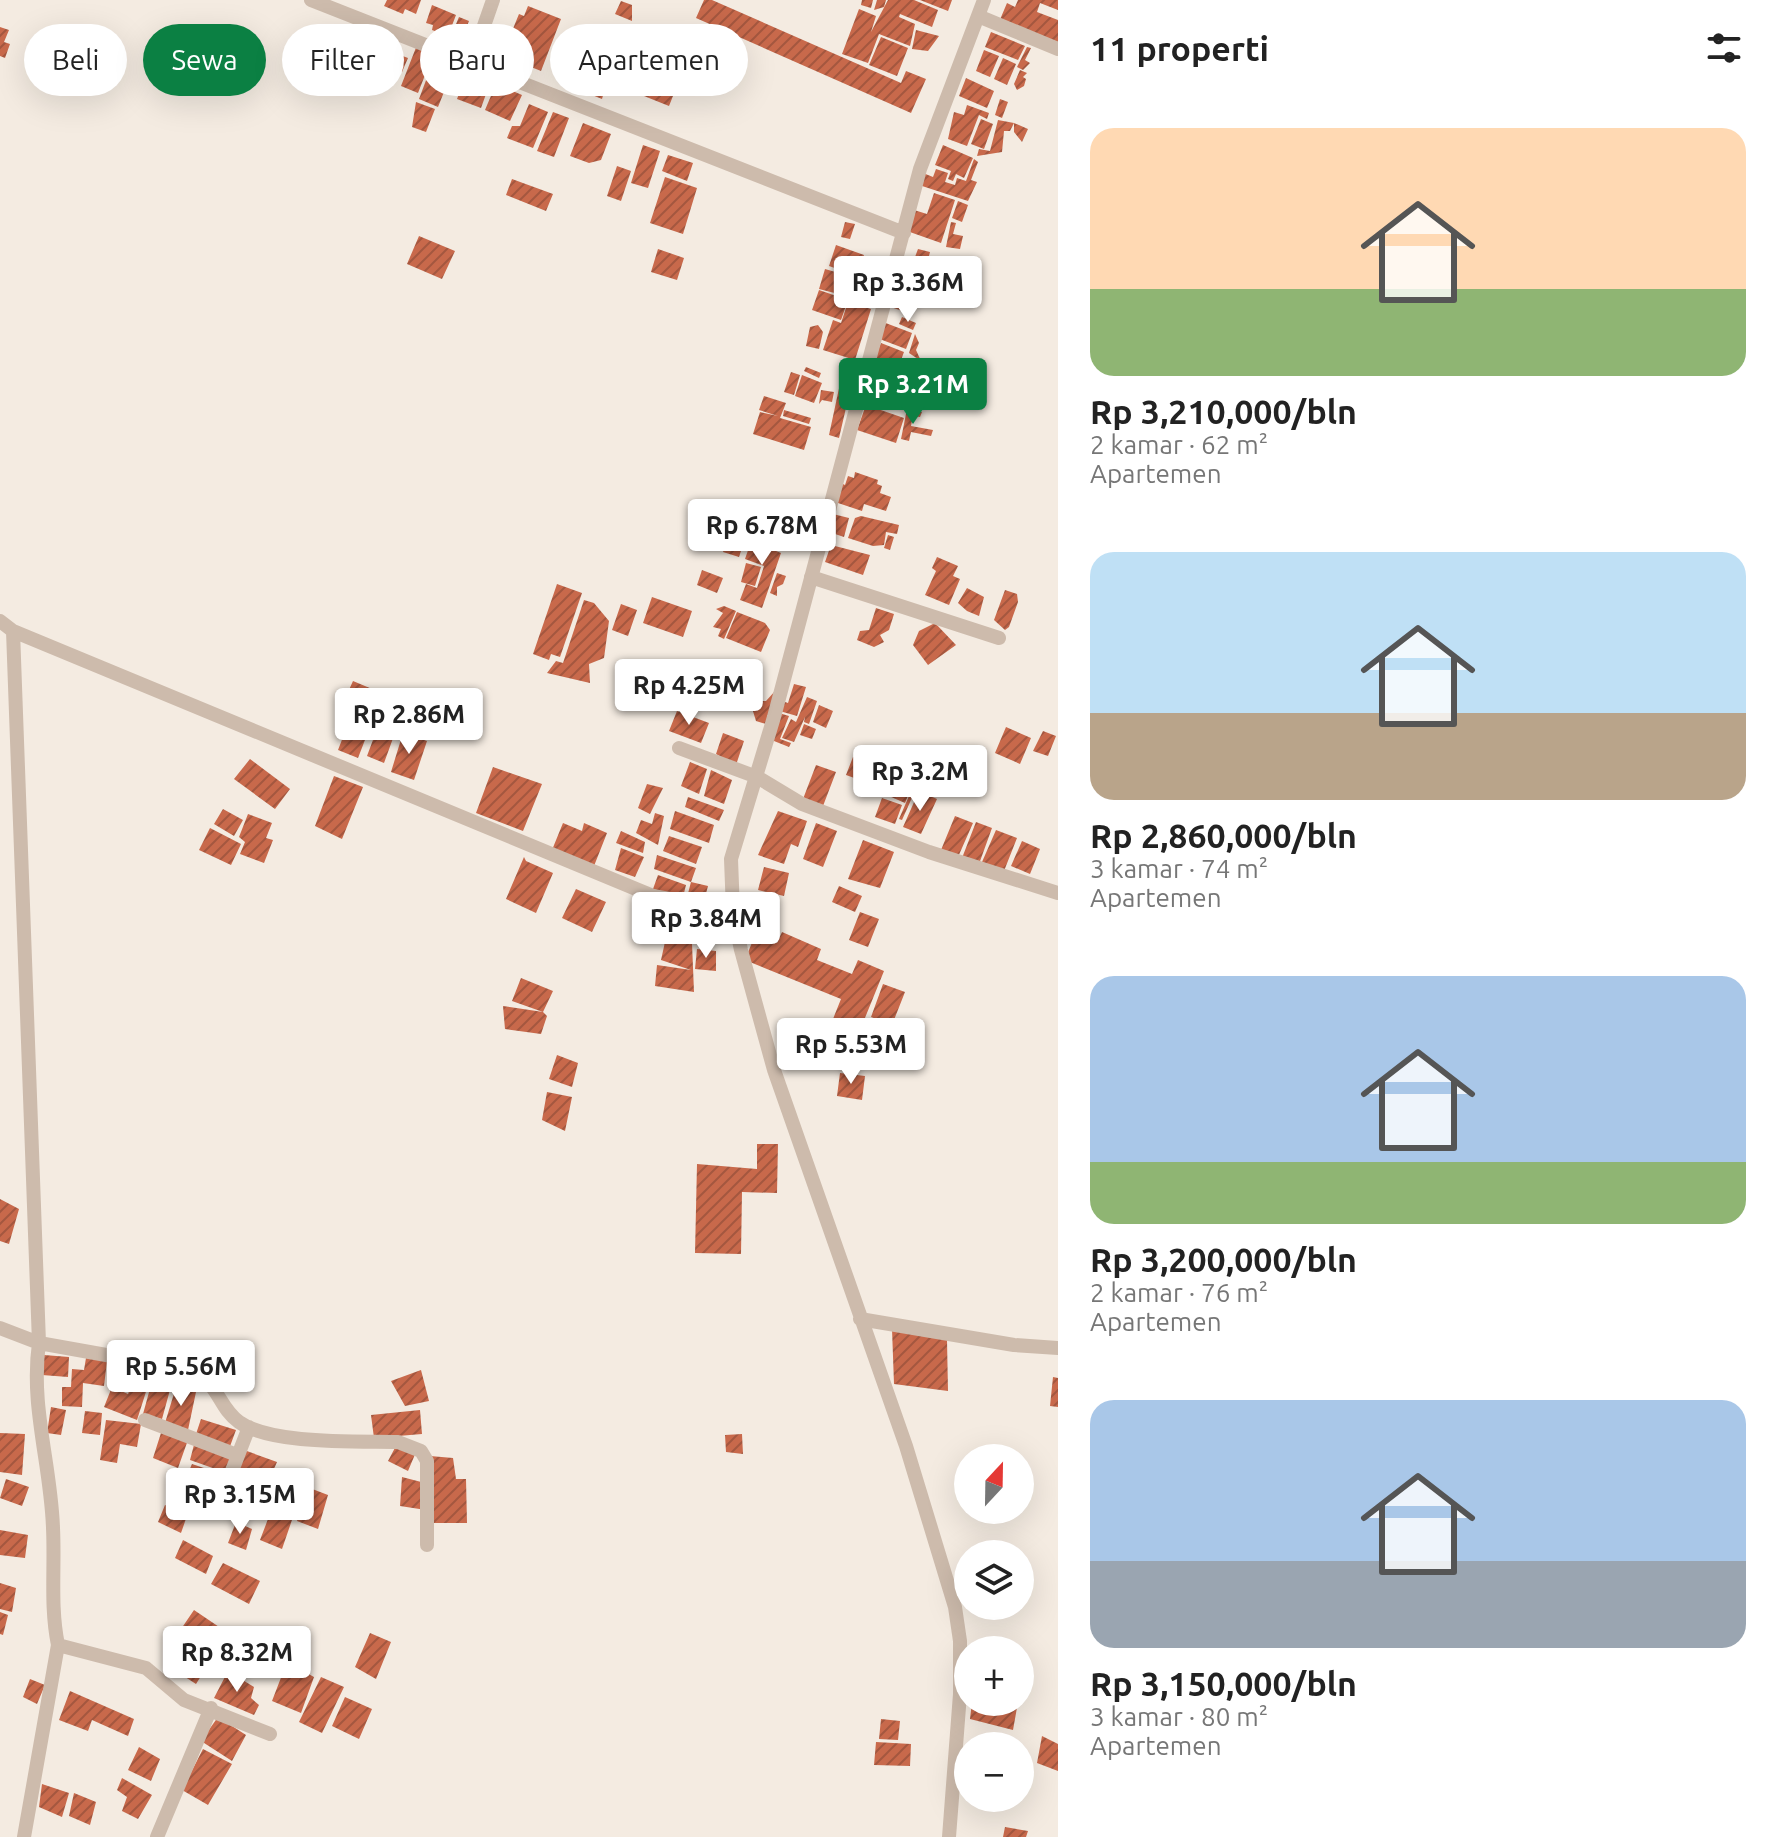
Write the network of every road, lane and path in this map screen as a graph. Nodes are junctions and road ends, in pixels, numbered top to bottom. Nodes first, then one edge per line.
1 (311, 0) edge
2 (493, 0) edge
3 (984, 0) edge
4 (978, 16) junction
5 (485, 24) edge
6 (420, 43) edge
7 (1058, 49) edge
8 (534, 87) edge
9 (904, 233) junction
10 (811, 577) junction
11 (0, 621) edge
12 (13, 631) junction
13 (999, 638) dead end
14 (679, 748) dead end
15 (757, 777) junction
16 (1058, 893) edge
17 (733, 911) junction
18 (860, 1319) junction
19 (0, 1328) edge
20 (39, 1343) junction
21 (1058, 1348) edge
22 (145, 1420) dead end
23 (249, 1427) junction
24 (237, 1455) junction
25 (218, 1507) dead end
26 (427, 1545) dead end
27 (58, 1645) junction
28 (211, 1708) junction
29 (270, 1734) dead end
30 (24, 1837) edge
31 (157, 1837) edge
32 (949, 1837) edge

1 - 6 street
2 - 5 street
3 - 4 street
4 - 7 street
4 - 9 street
8 - 9 street
9 - 10 street
10 - 13 street
10 - 15 street
11 - 12 street
12 - 17 street
12 - 20 street
14 - 15 street
15 - 16 street
15 - 17 street
17 - 18 street
18 - 21 street
18 - 32 street
19 - 20 street
20 - 23 street
20 - 27 street
22 - 24 street
23 - 24 street
23 - 26 street
24 - 25 street
27 - 28 street
27 - 30 street
28 - 29 street
28 - 31 street

